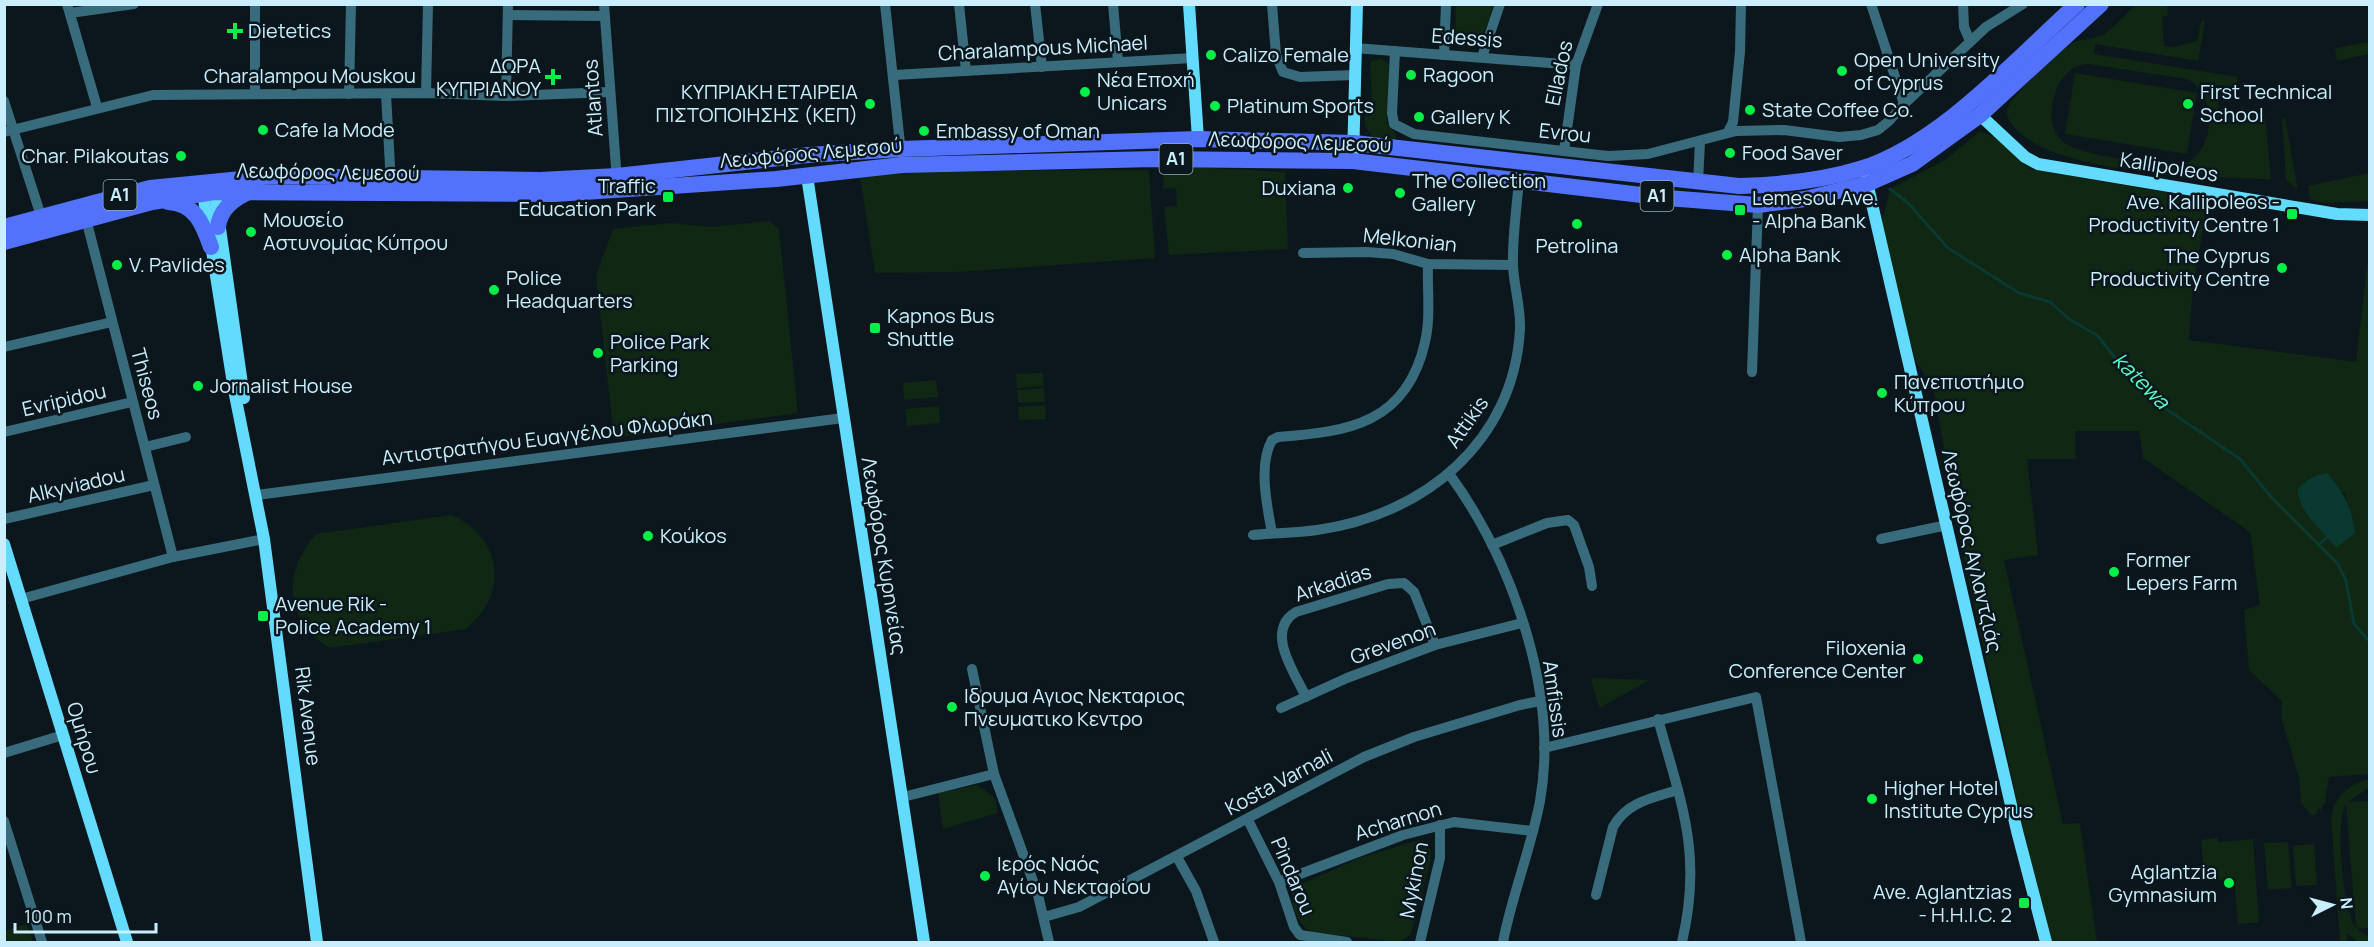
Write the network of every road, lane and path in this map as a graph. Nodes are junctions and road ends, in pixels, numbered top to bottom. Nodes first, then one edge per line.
1 (134, 4) edge
2 (255, 4) edge
3 (351, 4) edge
4 (428, 4) edge
5 (885, 4) edge
6 (959, 4) edge
7 (1035, 4) edge
8 (1113, 4) edge
9 (1189, 4) edge
10 (1272, 4) edge
11 (1357, 4) edge
12 (1446, 4) edge
13 (1500, 4) edge
14 (1598, 4) edge
15 (1741, 4) edge
16 (1871, 4) edge
17 (1963, 4) edge
18 (2023, 4) edge
19 (2077, 4) edge
20 (2101, 4) edge
21 (69, 9) edge
22 (508, 10) edge
23 (605, 10) edge
24 (1970, 41) junction
25 (1355, 48) junction
26 (1395, 51) junction
27 (1444, 54) junction
28 (1482, 57) junction
29 (1193, 58) junction
30 (1118, 62) junction
31 (1576, 65) junction
32 (1042, 66) junction
33 (966, 71) junction
34 (894, 75) junction
35 (1354, 75) junction
36 (610, 92) junction
37 (255, 93) junction
38 (426, 93) junction
39 (349, 94) junction
40 (386, 94) junction
41 (506, 96) junction
42 (4, 101) edge
43 (1904, 104) junction
44 (97, 107) junction
45 (1980, 115) junction
46 (9, 130) edge
47 (1728, 132) junction
48 (1198, 139) junction
49 (1700, 141) junction
50 (1354, 143) junction
51 (1564, 151) junction
52 (901, 157) junction
53 (1353, 161) junction
54 (807, 176) junction
55 (1865, 176) junction
56 (1519, 179) junction
57 (617, 183) junction
58 (1698, 183) junction
59 (391, 185) junction
60 (208, 188) junction
61 (252, 191) junction
62 (152, 202) junction
63 (1758, 205) junction
64 (2370, 215) edge
65 (40, 216) junction
66 (86, 219) junction
67 (4, 227) edge
68 (218, 227) junction
69 (4, 242) edge
70 (211, 247) junction
71 (1303, 253) dead end
72 (1428, 264) junction
73 (1513, 265) junction
74 (112, 322) junction
75 (4, 347) edge
76 (1752, 372) dead end
77 (132, 402) junction
78 (843, 418) junction
79 (4, 432) edge
80 (186, 437) dead end
81 (145, 447) junction
82 (1450, 475) junction
83 (154, 485) junction
84 (257, 495) junction
85 (4, 519) edge
86 (1947, 525) junction
87 (1272, 533) junction
88 (1253, 534) dead end
89 (264, 539) junction
90 (1881, 539) dead end
91 (4, 544) edge
92 (1492, 545) junction
93 (173, 557) junction
94 (1592, 586) dead end
95 (21, 599) junction
96 (1522, 623) junction
97 (1435, 645) junction
98 (972, 669) dead end
99 (1306, 697) junction
100 (1540, 701) junction
101 (1281, 708) dead end
102 (1658, 719) junction
103 (63, 735) junction
104 (1544, 748) junction
105 (4, 753) edge
106 (994, 774) junction
107 (1678, 790) junction
108 (903, 797) junction
109 (1248, 819) junction
110 (4, 821) edge
111 (1440, 825) junction
112 (1533, 831) junction
113 (9, 853) edge
114 (1177, 857) junction
115 (1279, 882) junction
116 (1596, 895) dead end
117 (1044, 917) junction
118 (42, 942) edge
119 (128, 942) edge
120 (317, 942) edge
121 (924, 942) edge
122 (1049, 942) edge
123 (1214, 942) edge
124 (1347, 942) edge
125 (1420, 942) edge
126 (1503, 942) edge
127 (1682, 942) edge
128 (1801, 942) edge
129 (2046, 942) edge

1 - 21 street
2 - 37 street
3 - 39 street
4 - 38 street
5 - 34 street
6 - 33 street
7 - 32 street
8 - 30 street
9 - 29 main road
10 - 35 street
11 - 25 main road
12 - 27 street
13 - 28 street
14 - 31 street, Ellados
15 - 47 street
16 - 43 street
17 - 24 street
18 - 24 street, Evrou
19 - 55 main road, Λεωφόρος Λεμεσού / A1
20 - 45 main road, Λεωφόρος Λεμεσού / A1
21 - 44 street
22 - 23 street
22 - 41 street
23 - 36 street, Atlantos
24 - 43 street, Evrou
25 - 26 street, Edessis
25 - 35 main road
26 - 27 street, Edessis
26 - 51 street, Evrou
27 - 28 street, Edessis
28 - 31 street, Edessis
29 - 30 street, Charalampous Michael
29 - 48 main road
30 - 32 street, Charalampous Michael
31 - 51 street, Ellados
32 - 33 street, Charalampous Michael
33 - 34 street, Charalampous Michael
34 - 52 street
35 - 50 main road
36 - 41 street, Charalampou Mouskou
36 - 57 street, Atlantos
37 - 39 street, Charalampou Mouskou
37 - 44 street, Charalampou Mouskou
38 - 40 street, Charalampou Mouskou
38 - 41 street, Charalampou Mouskou
39 - 40 street, Charalampou Mouskou
40 - 59 street
42 - 46 street
43 - 47 street, Evrou
44 - 46 street, Charalampou Mouskou
45 - 55 main road, Λεωφόρος Λεμεσού / A1
45 - 64 main road, Kallipoleos
46 - 65 street
47 - 49 street, Evrou
48 - 50 main road, Λεωφόρος Λεμεσού / A1
48 - 52 main road, Λεωφόρος Λεμεσού / A1
49 - 51 street, Evrou
49 - 58 street
50 - 53 main road
50 - 58 main road, Λεωφόρος Λεμεσού / A1
52 - 53 main road, Λεωφόρος Λεμεσού / A1
52 - 54 main road, Λεωφόρος Λεμεσού / A1
52 - 57 main road, Λεωφόρος Λεμεσού / A1
53 - 56 main road, Λεωφόρος Λεμεσού / A1
54 - 57 main road, Λεωφόρος Λεμεσού / A1
54 - 78 main road, Λεωφόρος Κυρηνείας
55 - 58 main road, Λεωφόρος Λεμεσού / A1
55 - 63 main road, Λεωφόρος Λεμεσού / A1
55 - 86 main road, Λεωφόρος Αγλαντζιάς
56 - 63 main road, Λεωφόρος Λεμεσού / A1
56 - 73 street, Attikis
57 - 59 main road, Λεωφόρος Λεμεσού / A1
59 - 60 main road, Λεωφόρος Λεμεσού / A1
59 - 61 main road, Λεωφόρος Λεμεσού / A1
60 - 61 main road, Λεωφόρος Λεμεσού / A1
60 - 62 main road, Λεωφόρος Λεμεσού / A1
60 - 65 main road, Λεωφόρος Λεμεσού / A1
60 - 68 main road, Rik Avenue
60 - 70 main road, Rik Avenue
61 - 68 main road
62 - 66 main road, Λεωφόρος Λεμεσού / A1
62 - 70 main road
63 - 76 street
65 - 67 main road, Λεωφόρος Λεμεσού / A1
66 - 69 main road, Λεωφόρος Λεμεσού / A1
66 - 74 street, Thiseos
68 - 84 main road, Rik Avenue
70 - 84 main road, Rik Avenue
71 - 72 street, Melkonian
72 - 73 street, Melkonian
72 - 87 street
73 - 82 street, Attikis
74 - 75 street
74 - 77 street, Thiseos
77 - 79 street, Evripidou
77 - 81 street, Thiseos
78 - 84 street, Αντιστρατήγου Ευαγγέλου Φλωράκη
78 - 108 main road, Λεωφόρος Κυρηνείας
80 - 81 street
81 - 83 street, Thiseos
82 - 87 street, Attikis
82 - 92 street, Amfissis
83 - 85 street, Alkyviadou
83 - 93 street, Thiseos
84 - 89 main road, Rik Avenue
86 - 90 street
86 - 129 main road, Λεωφόρος Αγλαντζιάς
87 - 88 street, Attikis
89 - 93 street
89 - 120 main road, Rik Avenue
91 - 95 main road, Ομήρου
92 - 94 street
92 - 96 street, Amfissis
93 - 95 street
95 - 103 main road, Ομήρου
96 - 97 street, Grevenon
96 - 100 street, Amfissis
97 - 99 street, Grevenon
97 - 99 street, Arkadias
98 - 106 street
99 - 101 street, Grevenon
100 - 104 street, Amfissis
100 - 109 street, Kosta Varnali
102 - 104 street
102 - 107 street
102 - 128 street
103 - 105 street
103 - 119 main road, Ομήρου
104 - 112 street, Amfissis
106 - 108 street
106 - 117 street
107 - 116 street
107 - 127 street
108 - 121 main road, Λεωφόρος Κυρηνείας
109 - 114 street, Kosta Varnali
109 - 115 street, Pindarou
110 - 113 street
111 - 112 street, Acharnon
111 - 115 street, Acharnon
111 - 125 street, Mykinon
112 - 126 street, Amfissis
113 - 118 street
114 - 117 street, Kosta Varnali
114 - 123 street
115 - 124 street, Pindarou
117 - 122 street

